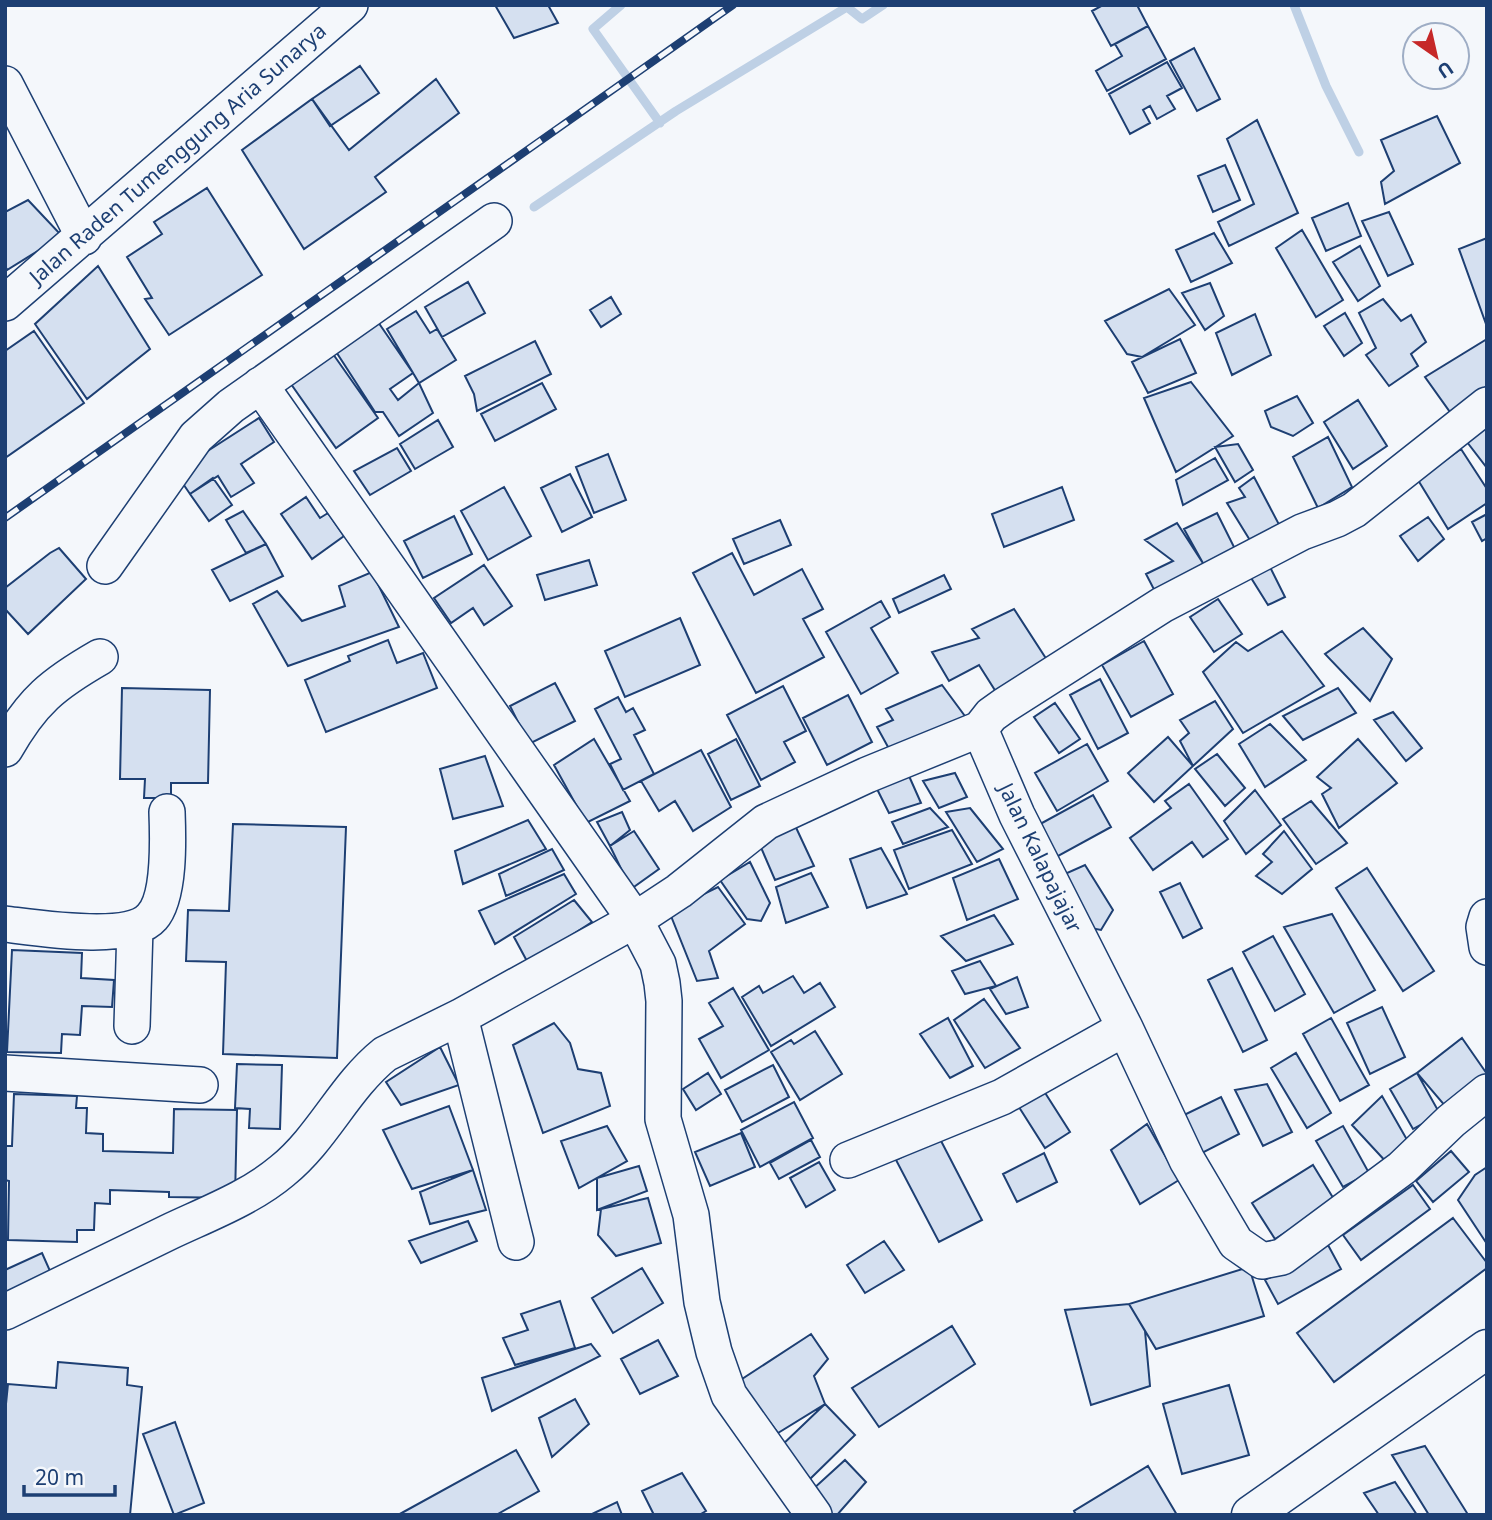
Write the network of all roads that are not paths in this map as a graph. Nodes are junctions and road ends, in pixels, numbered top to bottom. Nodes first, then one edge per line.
1 (349, 5) edge
2 (5, 84) edge
3 (494, 221) dead end
4 (84, 237) junction
5 (5, 303) edge
6 (261, 385) junction
7 (1487, 405) edge
8 (105, 566) dead end
9 (100, 657) dead end
10 (980, 729) junction
11 (5, 749) edge
12 (167, 812) dead end
13 (1487, 917) edge
14 (635, 920) junction
15 (5, 925) edge
16 (135, 928) junction
17 (1487, 947) edge
18 (460, 1017) junction
19 (132, 1026) dead end
20 (1125, 1028) junction
21 (5, 1073) edge
22 (201, 1085) dead end
23 (1487, 1092) edge
24 (848, 1160) dead end
25 (516, 1242) dead end
26 (5, 1312) edge
27 (1487, 1349) edge
28 (814, 1515) edge
29 (1251, 1515) edge

1 - 4 street, Jalan Raden Tumenggung Aria Sunarya
2 - 4 street
3 - 6 street
4 - 5 street, Jalan Raden Tumenggung Aria Sunarya
6 - 8 street
6 - 14 street
7 - 10 street
9 - 11 street
10 - 14 street
10 - 20 street, Jalan Kalapajajar
12 - 16 street
13 - 17 street
14 - 18 street
14 - 28 street
15 - 16 street
16 - 19 street
18 - 25 street
18 - 26 street
20 - 23 street, Jalan Kalapajajar
20 - 24 street
21 - 22 street
27 - 29 highway

